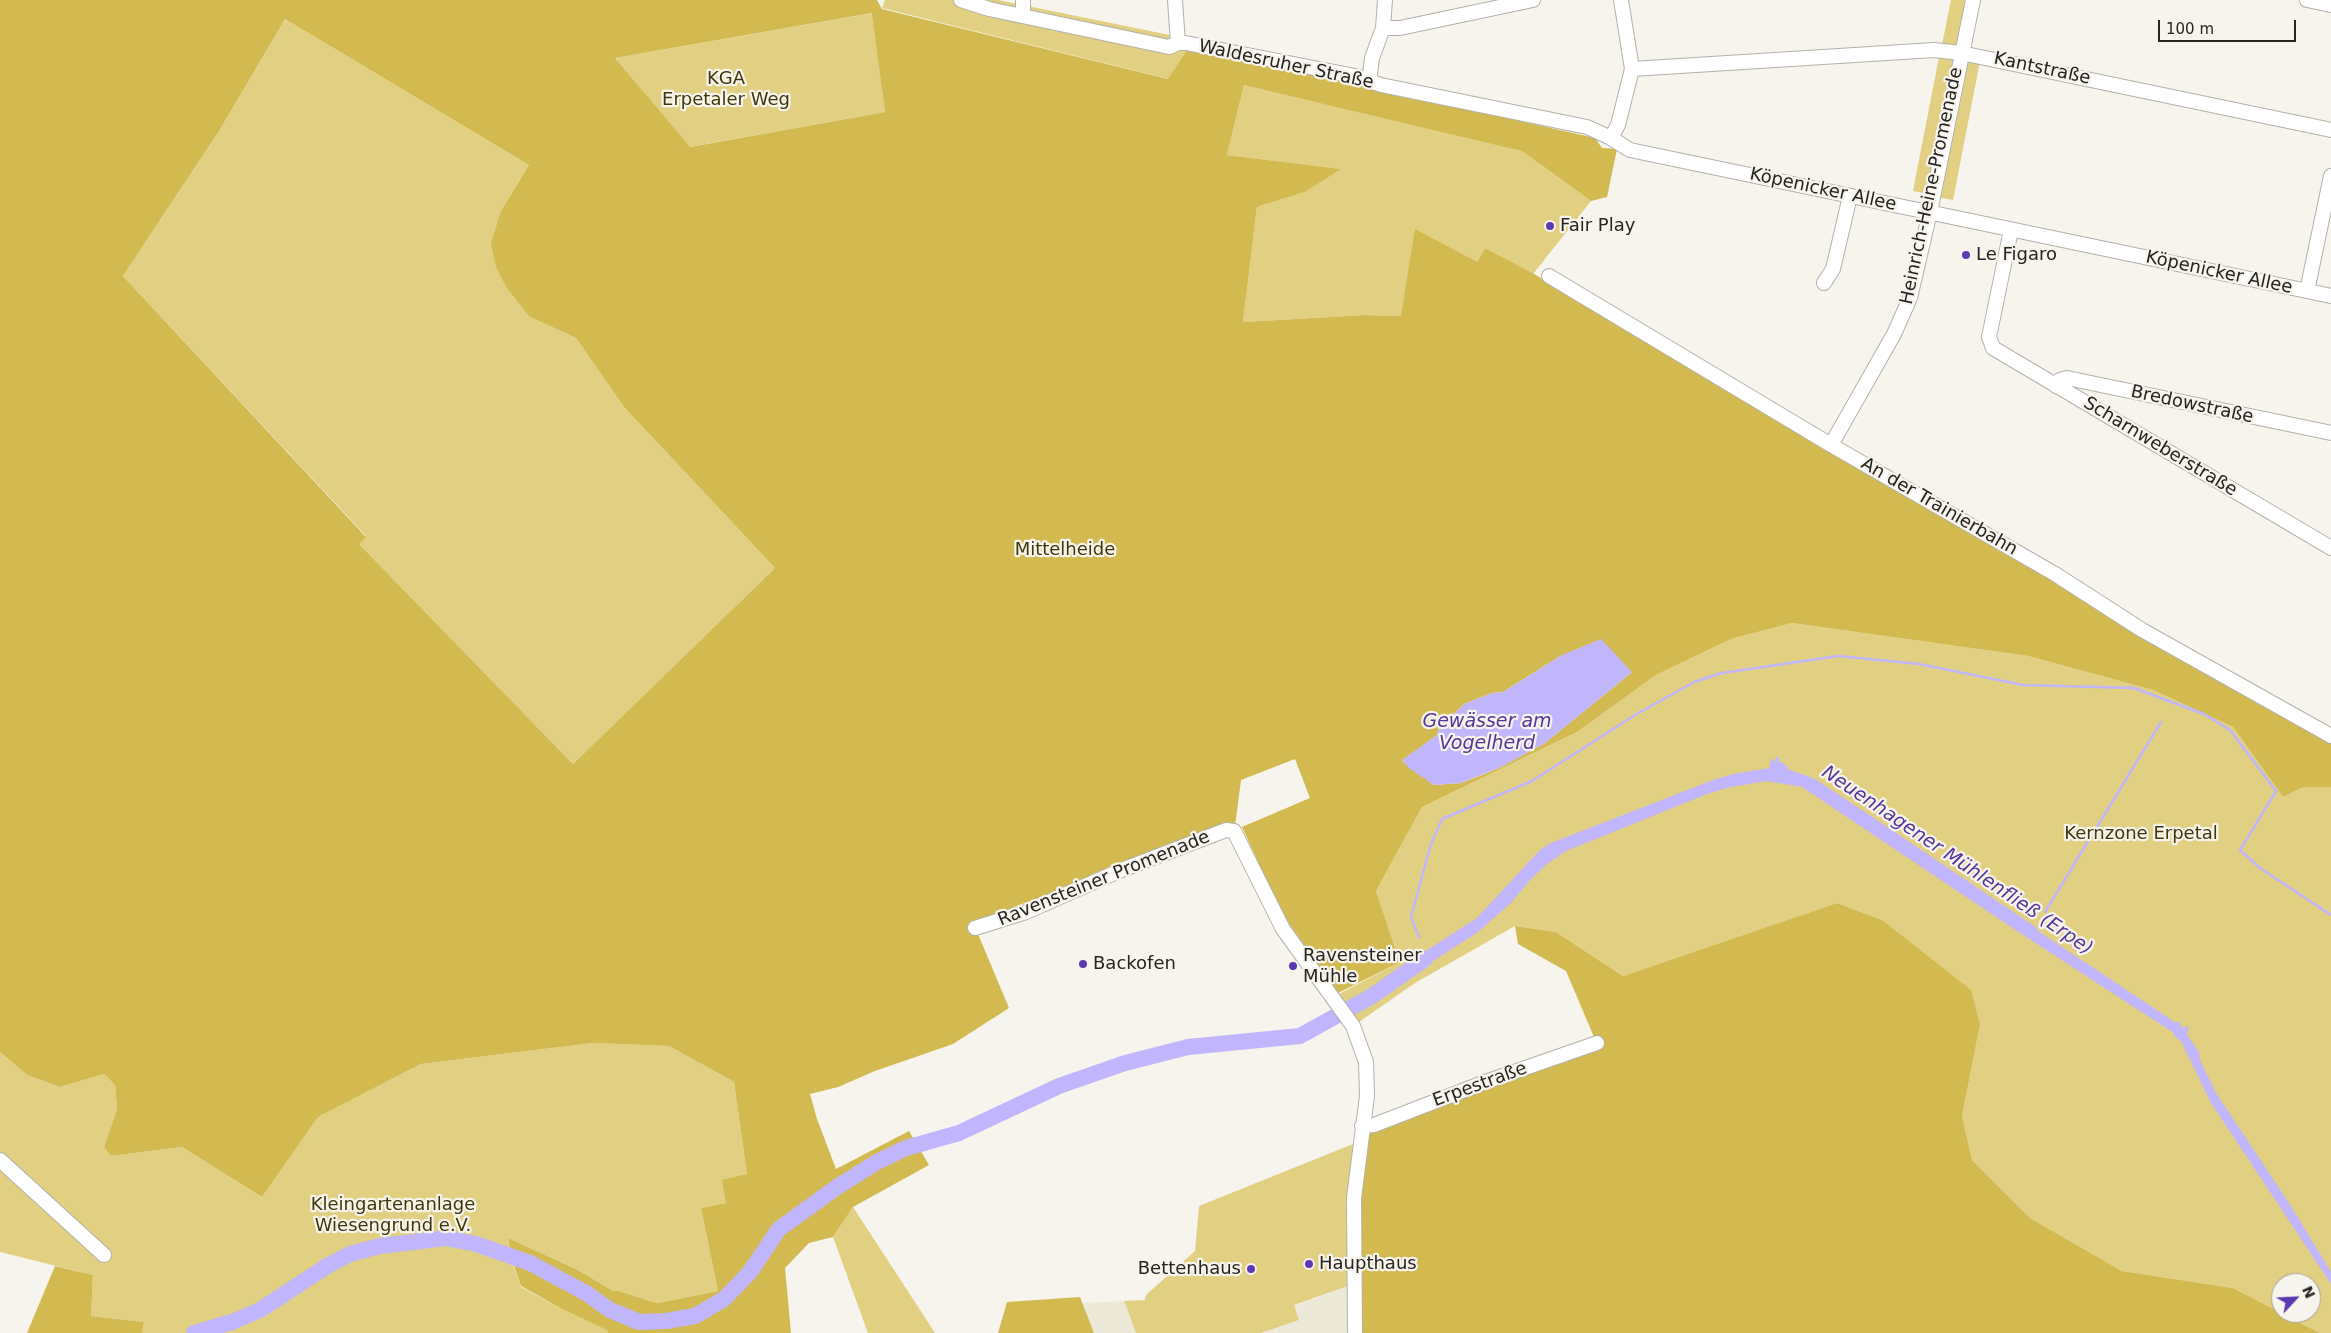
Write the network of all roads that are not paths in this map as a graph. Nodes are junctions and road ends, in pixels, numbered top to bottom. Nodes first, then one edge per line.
1 (961, 0) edge
2 (1023, 0) edge
3 (1175, 0) edge
4 (1384, 0) edge
5 (1533, 0) edge
6 (1620, 0) edge
7 (1973, 0) edge
8 (2307, 0) edge
9 (2331, 5) edge
10 (1022, 16) junction
11 (1383, 28) junction
12 (1178, 43) junction
13 (1961, 52) junction
14 (1632, 68) junction
15 (1369, 82) junction
16 (2331, 130) edge
17 (1611, 138) junction
18 (2331, 176) edge
19 (1850, 196) junction
20 (1930, 212) junction
21 (2011, 230) junction
22 (1549, 276) dead end
23 (1824, 283) dead end
24 (2307, 291) junction
25 (2331, 296) edge
26 (2056, 386) junction
27 (2331, 434) edge
28 (1832, 445) junction
29 (2331, 548) edge
30 (2331, 736) edge
31 (975, 928) dead end
32 (1598, 1043) dead end
33 (1362, 1126) junction
34 (0, 1160) edge
35 (104, 1255) dead end
36 (1355, 1333) edge

1 - 10 street, Waldesruher Straße
2 - 10 street
3 - 12 street
4 - 11 street
5 - 11 street
6 - 14 street
7 - 13 street, Heinrich-Heine-Promenade
8 - 9 street
10 - 12 street, Waldesruher Straße
11 - 15 street
12 - 15 street, Waldesruher Straße
13 - 14 street, Kantstraße
13 - 16 street, Kantstraße
13 - 20 street, Heinrich-Heine-Promenade
14 - 17 street
15 - 17 street, Waldesruher Straße
17 - 19 street, Köpenicker Allee
18 - 24 street
19 - 20 street, Köpenicker Allee
19 - 23 street
20 - 21 street, Köpenicker Allee
20 - 28 street, Heinrich-Heine-Promenade
21 - 24 street, Köpenicker Allee
21 - 26 street, Scharnweberstraße
22 - 28 street, An der Trainierbahn
24 - 25 street, Köpenicker Allee
26 - 27 street, Bredowstraße
26 - 29 street, Scharnweberstraße
28 - 30 street, An der Trainierbahn
31 - 33 street, Ravensteiner Promenade
32 - 33 street, Erpestraße
33 - 36 street
34 - 35 street

